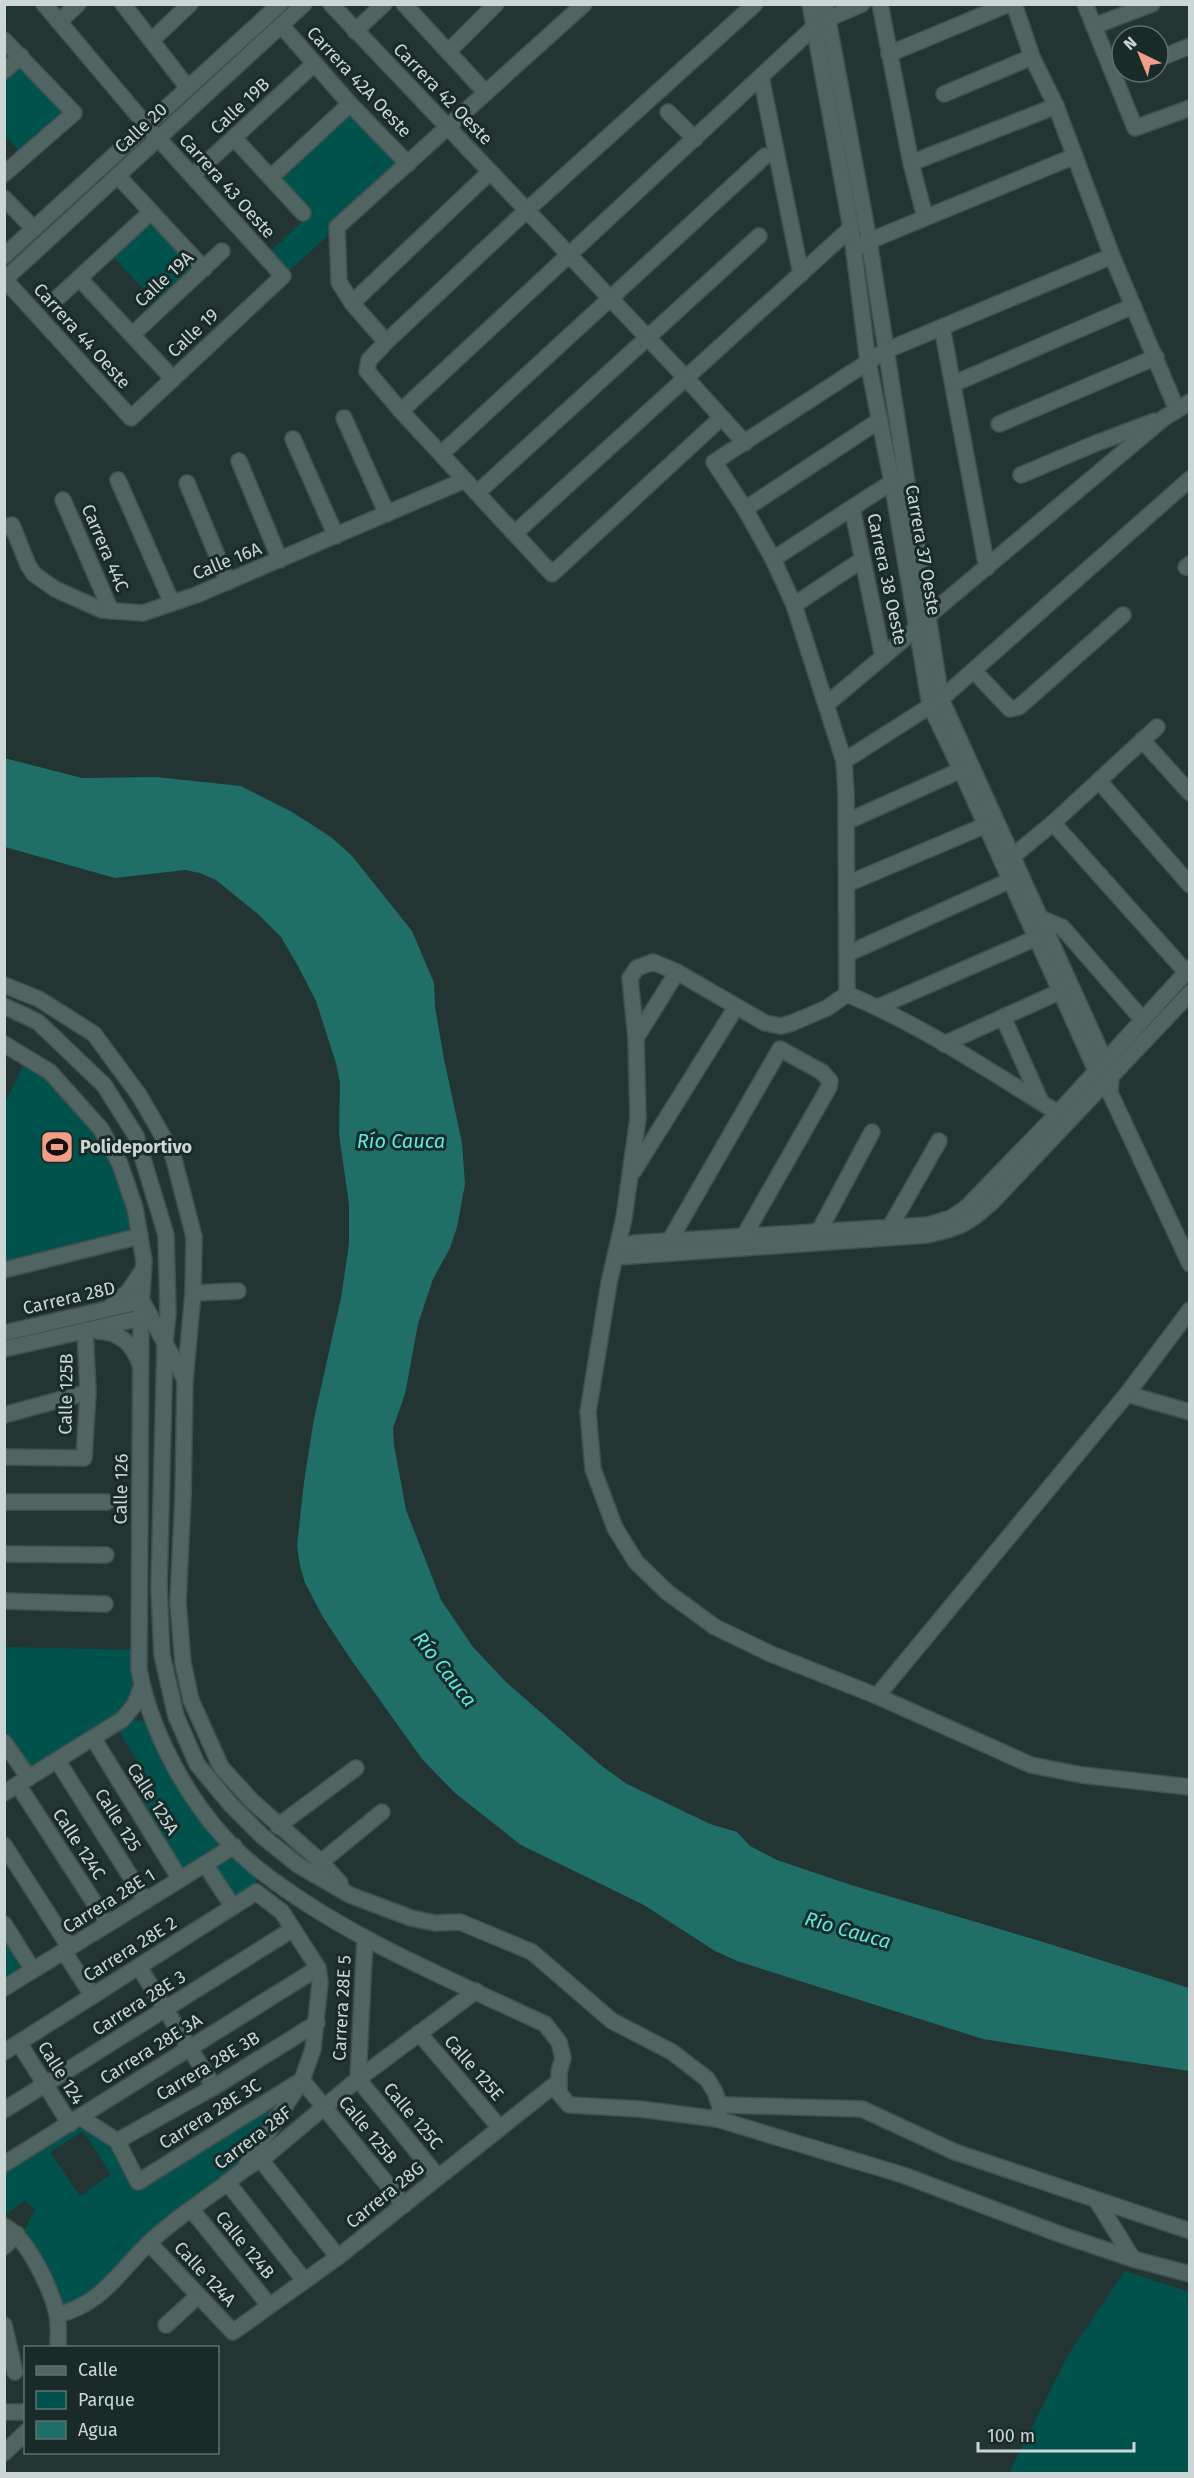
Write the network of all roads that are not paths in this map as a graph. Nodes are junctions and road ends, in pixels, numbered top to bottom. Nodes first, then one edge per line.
1 (44, 4) edge
2 (78, 4) edge
3 (123, 4) edge
4 (190, 4) edge
5 (280, 4) edge
6 (304, 4) edge
7 (331, 4) edge
8 (384, 4) edge
9 (404, 4) edge
10 (495, 4) edge
11 (584, 4) edge
12 (755, 4) edge
13 (810, 4) edge
14 (862, 4) edge
15 (880, 4) edge
16 (1009, 4) edge
17 (1014, 4) edge
18 (1085, 4) edge
19 (1152, 4) edge
20 (822, 17) edge
21 (59, 22) junction
22 (281, 26) junction
23 (1094, 26) junction
24 (355, 31) junction
25 (4, 40) edge
26 (152, 40) junction
27 (1190, 46) edge
28 (448, 52) junction
29 (889, 54) junction
30 (1170, 54) edge
31 (21, 56) junction
32 (1110, 56) edge
33 (1032, 57) junction
34 (314, 64) junction
35 (4, 71) edge
36 (761, 77) junction
37 (1123, 84) edge
38 (188, 88) junction
39 (486, 93) junction
40 (944, 94) dead end
41 (350, 104) junction
42 (1056, 106) junction
43 (1190, 108) edge
44 (668, 112) dead end
45 (147, 126) junction
46 (448, 128) junction
47 (234, 138) junction
48 (158, 139) junction
49 (695, 139) junction
50 (765, 156) dead end
51 (1075, 156) junction
52 (911, 163) junction
53 (408, 164) junction
54 (490, 172) junction
55 (4, 174) edge
56 (118, 176) junction
57 (192, 176) junction
58 (271, 177) junction
59 (4, 198) edge
60 (527, 210) junction
61 (151, 212) junction
62 (303, 213) dead end
63 (925, 217) junction
64 (851, 228) junction
65 (34, 229) junction
66 (759, 236) dead end
67 (869, 241) junction
68 (222, 251) dead end
69 (853, 251) junction
70 (569, 254) junction
71 (4, 256) edge
72 (1112, 256) junction
73 (204, 269) junction
74 (801, 274) junction
75 (283, 276) joint
76 (79, 278) junction
77 (4, 280) edge
78 (610, 297) junction
79 (52, 303) dead end
80 (352, 303) junction
81 (1133, 306) junction
82 (942, 327) junction
83 (132, 335) junction
84 (647, 337) junction
85 (386, 342) junction
86 (885, 351) junction
87 (1156, 357) junction
88 (868, 362) junction
89 (685, 377) junction
90 (173, 379) junction
91 (953, 384) junction
92 (1177, 410) edge
93 (401, 411) junction
94 (131, 418) joint
95 (344, 418) dead end
96 (721, 418) junction
97 (880, 420) junction
98 (999, 424) dead end
99 (293, 439) dead end
100 (745, 443) junction
101 (441, 454) junction
102 (239, 461) dead end
103 (1021, 475) dead end
104 (1190, 479) edge
105 (118, 480) dead end
106 (465, 480) junction
107 (892, 482) junction
108 (187, 483) dead end
109 (477, 493) junction
110 (63, 500) dead end
111 (852, 508) junction
112 (745, 509) junction
113 (387, 514) junction
114 (4, 528) edge
115 (515, 534) junction
116 (336, 536) junction
117 (11, 544) edge
118 (773, 559) junction
119 (863, 559) junction
120 (280, 560) junction
121 (987, 568) junction
122 (228, 582) junction
123 (172, 603) junction
124 (794, 606) junction
125 (111, 611) junction
126 (1123, 615) dead end
127 (928, 616) junction
128 (917, 628) junction
129 (883, 657) junction
130 (974, 671) junction
131 (935, 702) junction
132 (826, 704) junction
133 (1157, 727) dead end
134 (1142, 740) junction
135 (844, 761) junction
136 (961, 770) junction
137 (1099, 781) junction
138 (1190, 793) edge
139 (846, 822) junction
140 (1053, 823) junction
141 (986, 825) junction
142 (1013, 856) junction
143 (1011, 880) junction
144 (847, 884) junction
145 (1190, 885) edge
146 (1040, 918) junction
147 (1036, 938) junction
148 (847, 954) junction
149 (1188, 970) edge
150 (677, 972) junction
151 (4, 985) edge
152 (1061, 991) junction
153 (1190, 993) edge
154 (847, 994) junction
155 (4, 1006) edge
156 (736, 1007) junction
157 (878, 1007) junction
158 (1003, 1017) junction
159 (1142, 1019) junction
160 (636, 1038) junction
161 (4, 1044) edge
162 (944, 1044) junction
163 (1105, 1077) junction
164 (1041, 1102) junction
165 (1058, 1113) junction
166 (872, 1132) dead end
167 (939, 1141) dead end
168 (630, 1177) junction
169 (890, 1227) junction
170 (819, 1231) junction
171 (140, 1236) junction
172 (744, 1236) junction
173 (669, 1240) junction
174 (617, 1252) junction
175 (1190, 1264) edge
176 (4, 1270) edge
177 (143, 1270) junction
178 (238, 1291) dead end
179 (193, 1293) junction
180 (142, 1301) junction
181 (108, 1308) junction
182 (1190, 1310) edge
183 (141, 1318) junction
184 (85, 1330) junction
185 (4, 1332) edge
186 (165, 1342) junction
187 (4, 1349) edge
188 (141, 1367) junction
189 (185, 1380) junction
190 (88, 1392) junction
191 (1127, 1394) junction
192 (1190, 1412) edge
193 (4, 1415) edge
194 (4, 1457) edge
195 (4, 1502) edge
196 (107, 1502) dead end
197 (4, 1554) edge
198 (106, 1555) dead end
199 (4, 1601) edge
200 (105, 1604) dead end
201 (142, 1685) junction
202 (877, 1696) junction
203 (123, 1719) junction
204 (155, 1726) junction
205 (93, 1738) junction
206 (4, 1742) edge
207 (57, 1760) junction
208 (356, 1768) dead end
209 (17, 1786) edge
210 (1190, 1787) edge
211 (382, 1812) dead end
212 (278, 1826) junction
213 (4, 1845) edge
214 (234, 1846) junction
215 (321, 1862) junction
216 (205, 1864) junction
217 (257, 1869) junction
218 (180, 1879) junction
219 (256, 1892) junction
220 (350, 1894) junction
221 (146, 1901) junction
222 (233, 1907) junction
223 (4, 1924) edge
224 (108, 1924) junction
225 (293, 1929) junction
226 (365, 1939) junction
227 (67, 1950) junction
228 (139, 1967) junction
229 (318, 1968) junction
230 (33, 1970) junction
231 (4, 1988) edge
232 (476, 1991) junction
233 (93, 1996) junction
234 (166, 2010) junction
235 (317, 2023) junction
236 (419, 2033) junction
237 (19, 2043) junction
238 (189, 2048) junction
239 (4, 2052) edge
240 (358, 2079) junction
241 (302, 2080) junction
242 (558, 2082) junction
243 (45, 2084) junction
244 (214, 2087) junction
245 (325, 2107) junction
246 (4, 2110) edge
247 (718, 2113) junction
248 (75, 2120) junction
249 (500, 2128) junction
250 (117, 2141) junction
251 (261, 2160) junction
252 (4, 2164) edge
253 (246, 2166) junction
254 (438, 2178) junction
255 (227, 2182) junction
256 (1097, 2201) junction
257 (404, 2205) junction
258 (191, 2209) junction
259 (11, 2230) edge
260 (1190, 2231) edge
261 (149, 2243) junction
262 (4, 2247) edge
263 (338, 2257) junction
264 (1133, 2259) junction
265 (1190, 2274) edge
266 (304, 2280) junction
267 (198, 2296) junction
268 (269, 2305) junction
269 (57, 2315) junction
270 (4, 2325) edge
271 (166, 2325) dead end
272 (233, 2332) joint
273 (58, 2346) edge
274 (15, 2371) edge
275 (4, 2412) edge
276 (24, 2412) edge
277 (24, 2434) edge
278 (4, 2453) edge

1 - 21 street, Carrera 43 Oeste
2 - 21 street
3 - 26 street
4 - 26 street
5 - 38 street, Calle 20
6 - 22 street, Calle 20
7 - 24 street, Carrera 42 Oeste
8 - 24 street
9 - 28 street
10 - 28 street
11 - 39 street
12 - 60 street
13 - 20 street, Carrera 37 Oeste
14 - 20 street
15 - 29 street
16 - 29 street
17 - 33 street
18 - 23 street
19 - 23 street
20 - 36 street
20 - 64 street, Carrera 37 Oeste
20 - 67 street, Carrera 37 Oeste
21 - 45 street, Carrera 43 Oeste
22 - 34 street, Carrera 42A Oeste
22 - 48 street, Calle 20
23 - 32 street
24 - 46 street, Carrera 42 Oeste
25 - 31 street
26 - 38 street
27 - 30 street
28 - 39 street
29 - 52 street
31 - 35 street
31 - 55 street
33 - 40 street
33 - 42 street
34 - 41 street, Carrera 42A Oeste
34 - 47 street, Calle 19B
36 - 49 street
36 - 74 street
37 - 43 street
38 - 45 street, Calle 20
39 - 46 street
41 - 53 street, Carrera 42A Oeste
41 - 58 street
42 - 51 street
42 - 52 street
44 - 49 street
45 - 48 street, Carrera 43 Oeste
45 - 65 street, Calle 20
46 - 53 street
46 - 54 street, Carrera 42 Oeste
47 - 57 street, Calle 19B
47 - 58 street
48 - 56 street, Calle 20
48 - 57 street, Carrera 43 Oeste
49 - 70 street
50 - 78 street
51 - 63 street
51 - 72 street
52 - 63 street
53 - 80 street
54 - 60 street, Carrera 42 Oeste
54 - 80 street
56 - 61 street
56 - 77 street, Calle 20
57 - 75 street, Carrera 43 Oeste
58 - 62 street
59 - 65 street
60 - 70 street, Carrera 42 Oeste
60 - 85 street
61 - 73 street
61 - 76 street
63 - 67 street
64 - 69 street, Carrera 37 Oeste
64 - 74 street
65 - 71 street, Calle 20
66 - 84 street
67 - 69 street
67 - 86 street, Carrera 37 Oeste
68 - 73 street, Calle 19A
69 - 88 street, Carrera 37 Oeste
70 - 78 street, Carrera 42 Oeste
70 - 93 street
72 - 81 street
72 - 82 street
73 - 83 street, Calle 19A
74 - 89 street
75 - 90 street, Calle 19
76 - 79 street
76 - 83 street
77 - 94 street, Carrera 44 Oeste
78 - 84 street, Carrera 42 Oeste
78 - 101 street
80 - 85 street
81 - 87 street
81 - 91 street
82 - 86 street
82 - 91 street
83 - 90 street
84 - 89 street, Carrera 42 Oeste
84 - 109 street
85 - 93 street
86 - 88 street
86 - 127 street, Carrera 37 Oeste
87 - 92 street
87 - 98 street
88 - 97 street, Carrera 37 Oeste
88 - 100 street
89 - 96 street, Carrera 42 Oeste
89 - 115 street
90 - 94 street, Calle 19
91 - 121 street
92 - 103 street
92 - 121 street
93 - 101 street
95 - 113 street
96 - 100 street, Carrera 42 Oeste
96 - 115 street
97 - 107 street, Carrera 37 Oeste
97 - 112 street
99 - 116 street
100 - 112 street
101 - 106 street
102 - 120 street
104 - 130 street
105 - 123 street
106 - 109 street
106 - 113 street, Calle 16A
107 - 111 street
107 - 128 street, Carrera 37 Oeste
108 - 122 street
109 - 115 street
110 - 125 street, Carrera 44C
111 - 118 street
111 - 119 street, Carrera 38 Oeste
112 - 118 street
113 - 116 street, Calle 16A
114 - 117 street, Calle 16A
116 - 120 street, Calle 16A
117 - 125 street, Calle 16A
118 - 124 street
119 - 124 street
119 - 129 street, Carrera 38 Oeste
120 - 122 street, Calle 16A
121 - 127 street
122 - 123 street, Calle 16A
123 - 125 street, Calle 16A
124 - 132 street
126 - 130 street
127 - 128 street
127 - 131 street, Carrera 37 Oeste
128 - 129 street
128 - 131 street, Carrera 37 Oeste
129 - 132 street
130 - 131 street
131 - 135 street
131 - 136 street, Carrera 37 Oeste
131 - 142 street, Carrera 37 Oeste
132 - 135 street
133 - 134 street
134 - 137 street
134 - 138 street
135 - 139 street
136 - 139 street
136 - 141 street, Carrera 37 Oeste
137 - 140 street
137 - 145 street
139 - 144 street
140 - 142 street
140 - 149 street
141 - 143 street, Carrera 37 Oeste
141 - 144 street
142 - 146 street, Carrera 37 Oeste
143 - 147 street, Carrera 37 Oeste
143 - 148 street
144 - 148 street
146 - 159 street
146 - 163 street, Carrera 37 Oeste
147 - 152 street, Carrera 37 Oeste
147 - 157 street
148 - 154 street
149 - 159 street
150 - 156 street
150 - 160 street
150 - 160 street
151 - 179 street
152 - 158 street
152 - 163 street, Carrera 37 Oeste
153 - 163 street
154 - 156 street
154 - 157 street
155 - 186 street
156 - 168 street
157 - 162 street
158 - 162 street
158 - 164 street
159 - 163 street
160 - 168 street
161 - 171 street, Calle 126
162 - 164 street
163 - 165 street
163 - 174 street
163 - 175 street
164 - 165 street
165 - 169 street
166 - 170 street
167 - 169 street
168 - 174 street
169 - 170 street
170 - 172 street
171 - 176 street
171 - 177 street, Calle 126
172 - 173 street
172 - 173 street
173 - 174 street
174 - 202 street
177 - 180 street, Calle 126
177 - 181 street
178 - 179 street
179 - 189 street
180 - 181 street, Carrera 28D
180 - 183 street, Calle 126
180 - 186 street
181 - 185 street, Carrera 28D
182 - 191 street
183 - 184 street, Carrera 28D
183 - 188 street, Calle 126
184 - 187 street, Carrera 28D
184 - 188 street
184 - 190 street, Calle 125B
186 - 189 street
186 - 220 street
188 - 201 street, Calle 126
189 - 212 street
190 - 193 street
190 - 194 street, Calle 125B
191 - 192 street
191 - 202 street
195 - 196 street
197 - 198 street
199 - 200 street
201 - 203 street
201 - 204 street, Calle 126
202 - 210 street
203 - 204 street
203 - 205 street
204 - 214 street, Calle 126
205 - 207 street
205 - 218 street, Calle 125A
206 - 209 street
207 - 209 street
207 - 221 street, Calle 125
208 - 212 street
209 - 224 street, Calle 124C
211 - 215 street
212 - 215 street
213 - 227 street
214 - 216 street, Carrera 28E 1
214 - 217 street, Calle 126
215 - 220 street
216 - 218 street, Carrera 28E 1
216 - 222 street
217 - 219 street
217 - 226 street, Calle 126
218 - 221 street, Carrera 28E 1
219 - 222 street, Carrera 28E 2
219 - 225 street
220 - 247 street
221 - 224 street, Carrera 28E 1
222 - 228 street, Carrera 28E 2
223 - 230 street
224 - 227 street, Carrera 28E 1
225 - 229 street
225 - 234 street, Carrera 28E 3
226 - 232 street, Calle 126
226 - 240 street, Carrera 28E 5
227 - 230 street, Carrera 28E 1
227 - 233 street
228 - 233 street, Carrera 28E 2
228 - 234 street
229 - 235 street
229 - 238 street, Carrera 28E 3A
230 - 231 street, Carrera 28E 1
232 - 236 street, Carrera 28F
232 - 242 street, Calle 126
233 - 237 street, Carrera 28E 2
234 - 238 street
234 - 243 street, Carrera 28E 3
235 - 241 street
235 - 244 street, Carrera 28E 3B
236 - 240 street, Carrera 28F
236 - 249 street, Calle 125E
237 - 239 street, Carrera 28E 2
237 - 243 street, Calle 124
238 - 244 street
238 - 248 street, Carrera 28E 3A
240 - 245 street, Carrera 28F
240 - 254 street, Calle 125C
241 - 245 street, Calle 125B
241 - 250 street, Carrera 28E 3C
241 - 253 street
242 - 247 street
242 - 249 street, Carrera 28G
243 - 246 street, Carrera 28E 3
243 - 248 street, Calle 124
244 - 250 street, Carrera 28E 3B
245 - 251 street, Carrera 28F
245 - 257 street, Calle 125B
247 - 256 street
247 - 264 street
248 - 250 street
248 - 252 street, Carrera 28E 3A
249 - 254 street, Carrera 28G
251 - 253 street, Carrera 28F
251 - 263 street
253 - 255 street, Carrera 28F
254 - 257 street, Carrera 28G
255 - 258 street, Carrera 28F
255 - 266 street
256 - 260 street
256 - 264 street
257 - 263 street, Carrera 28G
258 - 261 street, Carrera 28F
258 - 268 street, Calle 124B
259 - 262 street
259 - 269 street
261 - 267 street, Calle 124A
261 - 269 street, Carrera 28F
263 - 266 street, Carrera 28G
264 - 265 street
266 - 268 street, Carrera 28G
267 - 271 street
267 - 272 street, Calle 124A
268 - 272 street, Carrera 28G
269 - 273 street
270 - 274 street
275 - 276 street
277 - 278 street

